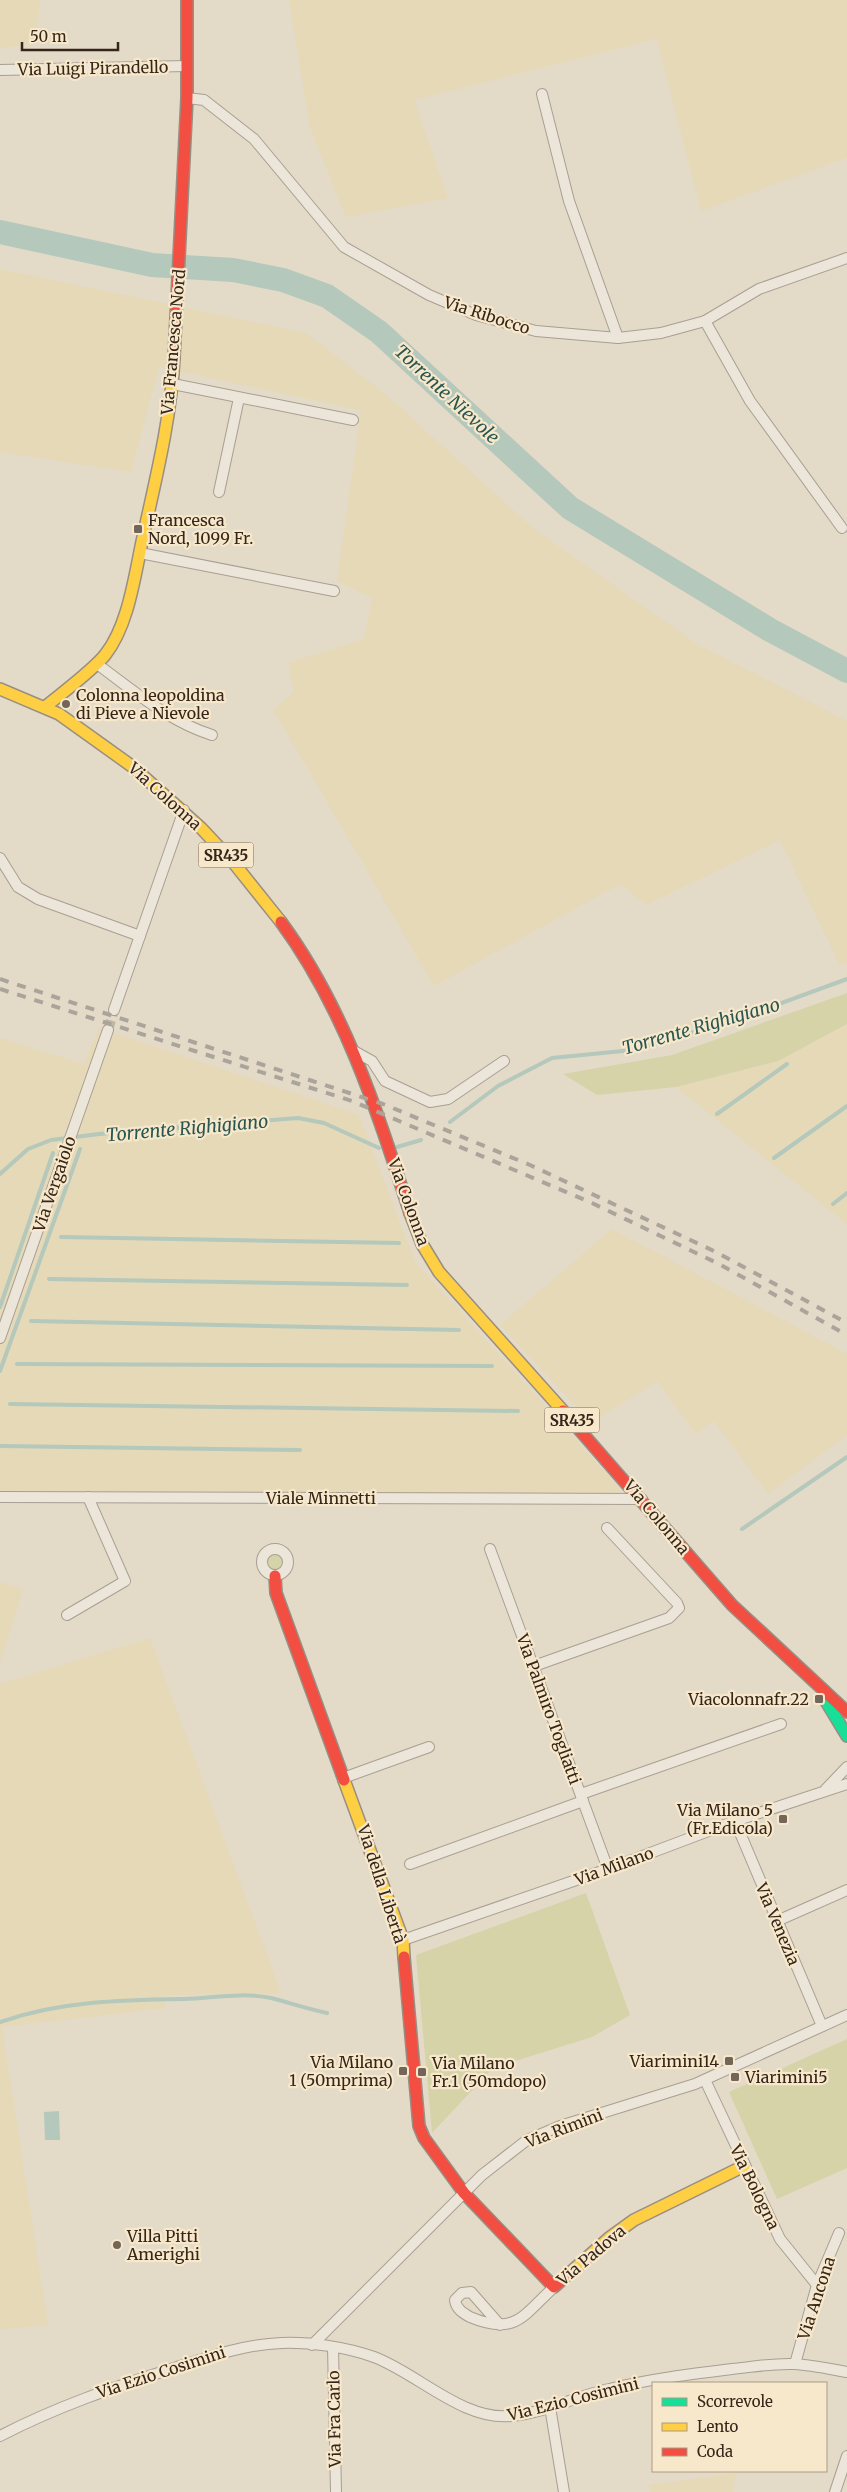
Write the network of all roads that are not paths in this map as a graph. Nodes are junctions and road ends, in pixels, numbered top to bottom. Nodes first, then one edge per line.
1 (187, 0) edge
2 (186, 66) junction
3 (0, 70) edge
4 (542, 94) dead end
5 (187, 98) junction
6 (847, 258) edge
7 (705, 321) junction
8 (618, 338) junction
9 (173, 384) junction
10 (239, 398) junction
11 (353, 420) dead end
12 (219, 492) dead end
13 (842, 528) dead end
14 (140, 553) junction
15 (334, 590) dead end
16 (97, 664) junction
17 (0, 690) edge
18 (45, 707) junction
19 (212, 735) dead end
20 (184, 810) junction
21 (0, 858) edge
22 (140, 936) junction
23 (114, 1010) tunnel mouth
24 (108, 1030) tunnel mouth
25 (354, 1051) junction
26 (504, 1061) dead end
27 (385, 1081) junction
28 (368, 1086) junction
29 (0, 1338) edge
30 (0, 1497) edge
31 (88, 1497) junction
32 (642, 1499) junction
33 (607, 1528) dead end
34 (490, 1548) dead end
35 (275, 1576) dead end
36 (67, 1615) dead end
37 (534, 1666) junction
38 (813, 1679) junction
39 (847, 1712) edge
40 (781, 1724) dead end
41 (847, 1736) edge
42 (429, 1747) dead end
43 (847, 1767) edge
44 (346, 1778) junction
45 (847, 1784) edge
46 (824, 1791) junction
47 (582, 1797) junction
48 (735, 1821) junction
49 (410, 1864) dead end
50 (608, 1869) junction
51 (847, 1890) edge
52 (777, 1920) junction
53 (403, 1940) junction
54 (847, 2015) edge
55 (822, 2026) junction
56 (705, 2080) junction
57 (744, 2166) junction
58 (464, 2193) junction
59 (839, 2233) dead end
60 (817, 2285) junction
61 (554, 2287) junction
62 (500, 2325) dead end
63 (312, 2345) junction
64 (333, 2347) junction
65 (795, 2364) junction
66 (847, 2372) edge
67 (550, 2407) junction
68 (0, 2436) edge
69 (847, 2456) edge
70 (336, 2492) edge
71 (564, 2492) edge
72 (835, 2492) edge

1 - 2 main road, Via Francesca Nord
2 - 3 street, Via Luigi Pirandello
2 - 5 main road, Via Francesca Nord
4 - 8 street
5 - 8 street, Via Ribocco
5 - 9 main road, Via Francesca Nord
6 - 7 street, Via Ribocco
7 - 8 street, Via Ribocco
7 - 13 street
9 - 10 street
9 - 14 main road, Via Francesca Nord
10 - 11 street
10 - 12 street
14 - 15 street
14 - 16 main road, Via Francesca Nord
16 - 18 main road, Via Francesca Nord
16 - 19 street
17 - 18 main road, SR435
18 - 20 main road, Via Colonna / SR435
20 - 22 street
20 - 25 main road, Via Colonna / SR435
21 - 22 street
22 - 23 street
24 - 29 street, Via Vergaiolo
25 - 27 street
25 - 28 main road, Via Colonna / SR435
26 - 27 street
27 - 28 street
28 - 32 main road, Via Colonna / SR435
30 - 31 street, Viale Minnetti
31 - 32 street, Viale Minnetti
31 - 36 street
32 - 38 main road, Via Colonna / SR435
33 - 37 street
34 - 37 street, Via Palmiro Togliatti
35 - 44 main road, Via della Libertà
37 - 47 street, Via Palmiro Togliatti
38 - 39 main road, SR435
38 - 41 main road, SR435
40 - 47 street
42 - 44 street
43 - 46 street
44 - 53 main road, Via della Libertà
45 - 46 street, Via Milano
46 - 48 street, Via Milano
47 - 49 street
47 - 50 street, Via Palmiro Togliatti
48 - 50 street, Via Milano
48 - 52 street, Via Venezia
50 - 53 street, Via Milano
51 - 52 street
52 - 55 street, Via Venezia
53 - 58 main road, Via della Libertà
54 - 55 street, Via Rimini
55 - 56 street, Via Rimini
56 - 57 street, Via Bologna
56 - 58 street, Via Rimini
57 - 60 street, Via Bologna
57 - 61 main road, Via Padova
58 - 61 main road, Via Padova
58 - 63 street, Via Rimini
59 - 60 street, Via Ancona
60 - 65 street, Via Ancona
61 - 62 street
63 - 64 street, Via Ezio Cosimini
63 - 68 street, Via Ezio Cosimini
64 - 67 street, Via Ezio Cosimini
64 - 70 street, Via Fra Carlo
65 - 66 street, Via Ezio Cosimini
65 - 67 street, Via Ezio Cosimini
67 - 71 street
69 - 72 street

